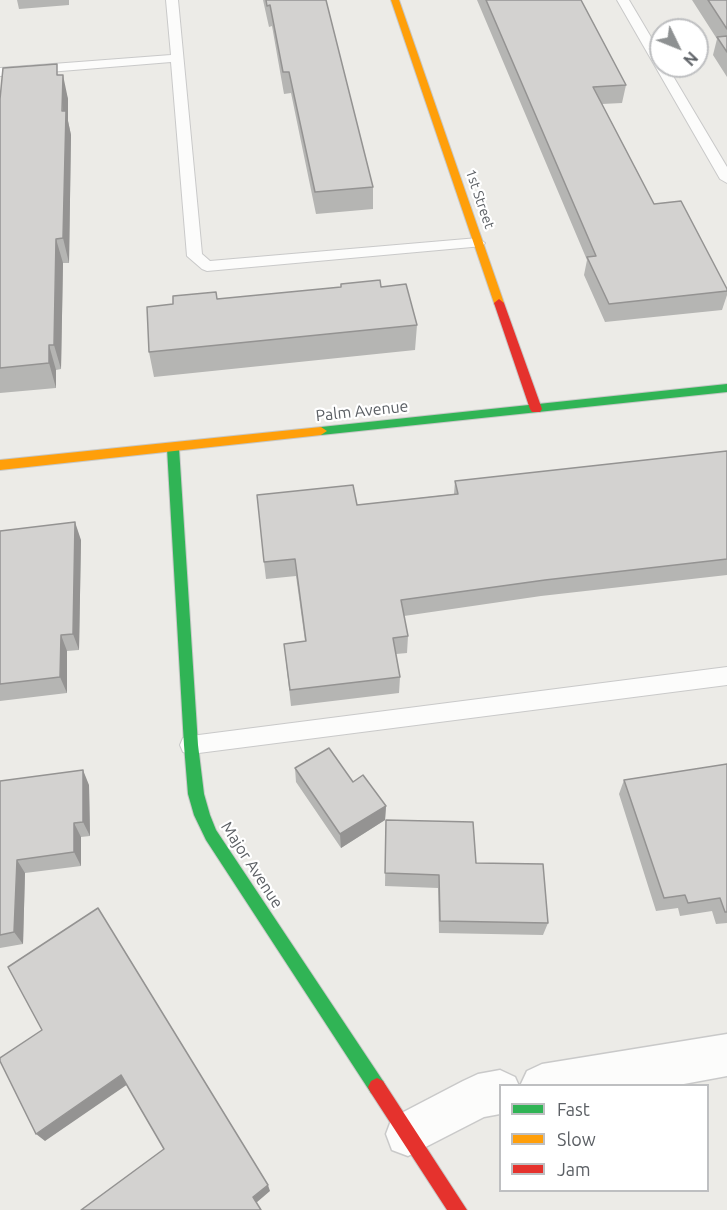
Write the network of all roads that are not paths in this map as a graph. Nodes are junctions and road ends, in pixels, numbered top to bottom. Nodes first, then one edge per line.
1 (172, 0) edge
2 (395, 0) edge
3 (623, 0) edge
4 (649, 45) edge
5 (178, 58) junction
6 (0, 72) edge
7 (668, 78) edge
8 (727, 178) edge
9 (478, 243) junction
10 (727, 388) edge
11 (536, 409) junction
12 (173, 448) junction
13 (0, 465) edge
14 (727, 676) edge
15 (191, 745) junction
16 (727, 1056) edge
17 (554, 1084) edge
18 (499, 1092) edge
19 (408, 1134) junction
20 (458, 1210) edge

1 - 5 lane
2 - 9 street, 1st Street
3 - 4 lane
5 - 6 lane
5 - 9 lane
7 - 8 lane
9 - 11 street, 1st Street
10 - 11 street, Palm Avenue
11 - 12 street, Palm Avenue
12 - 13 street, Palm Avenue
12 - 15 street, Major Avenue
14 - 15 lane
15 - 19 street, Major Avenue
16 - 17 street
18 - 19 street
19 - 20 street, Major Avenue

